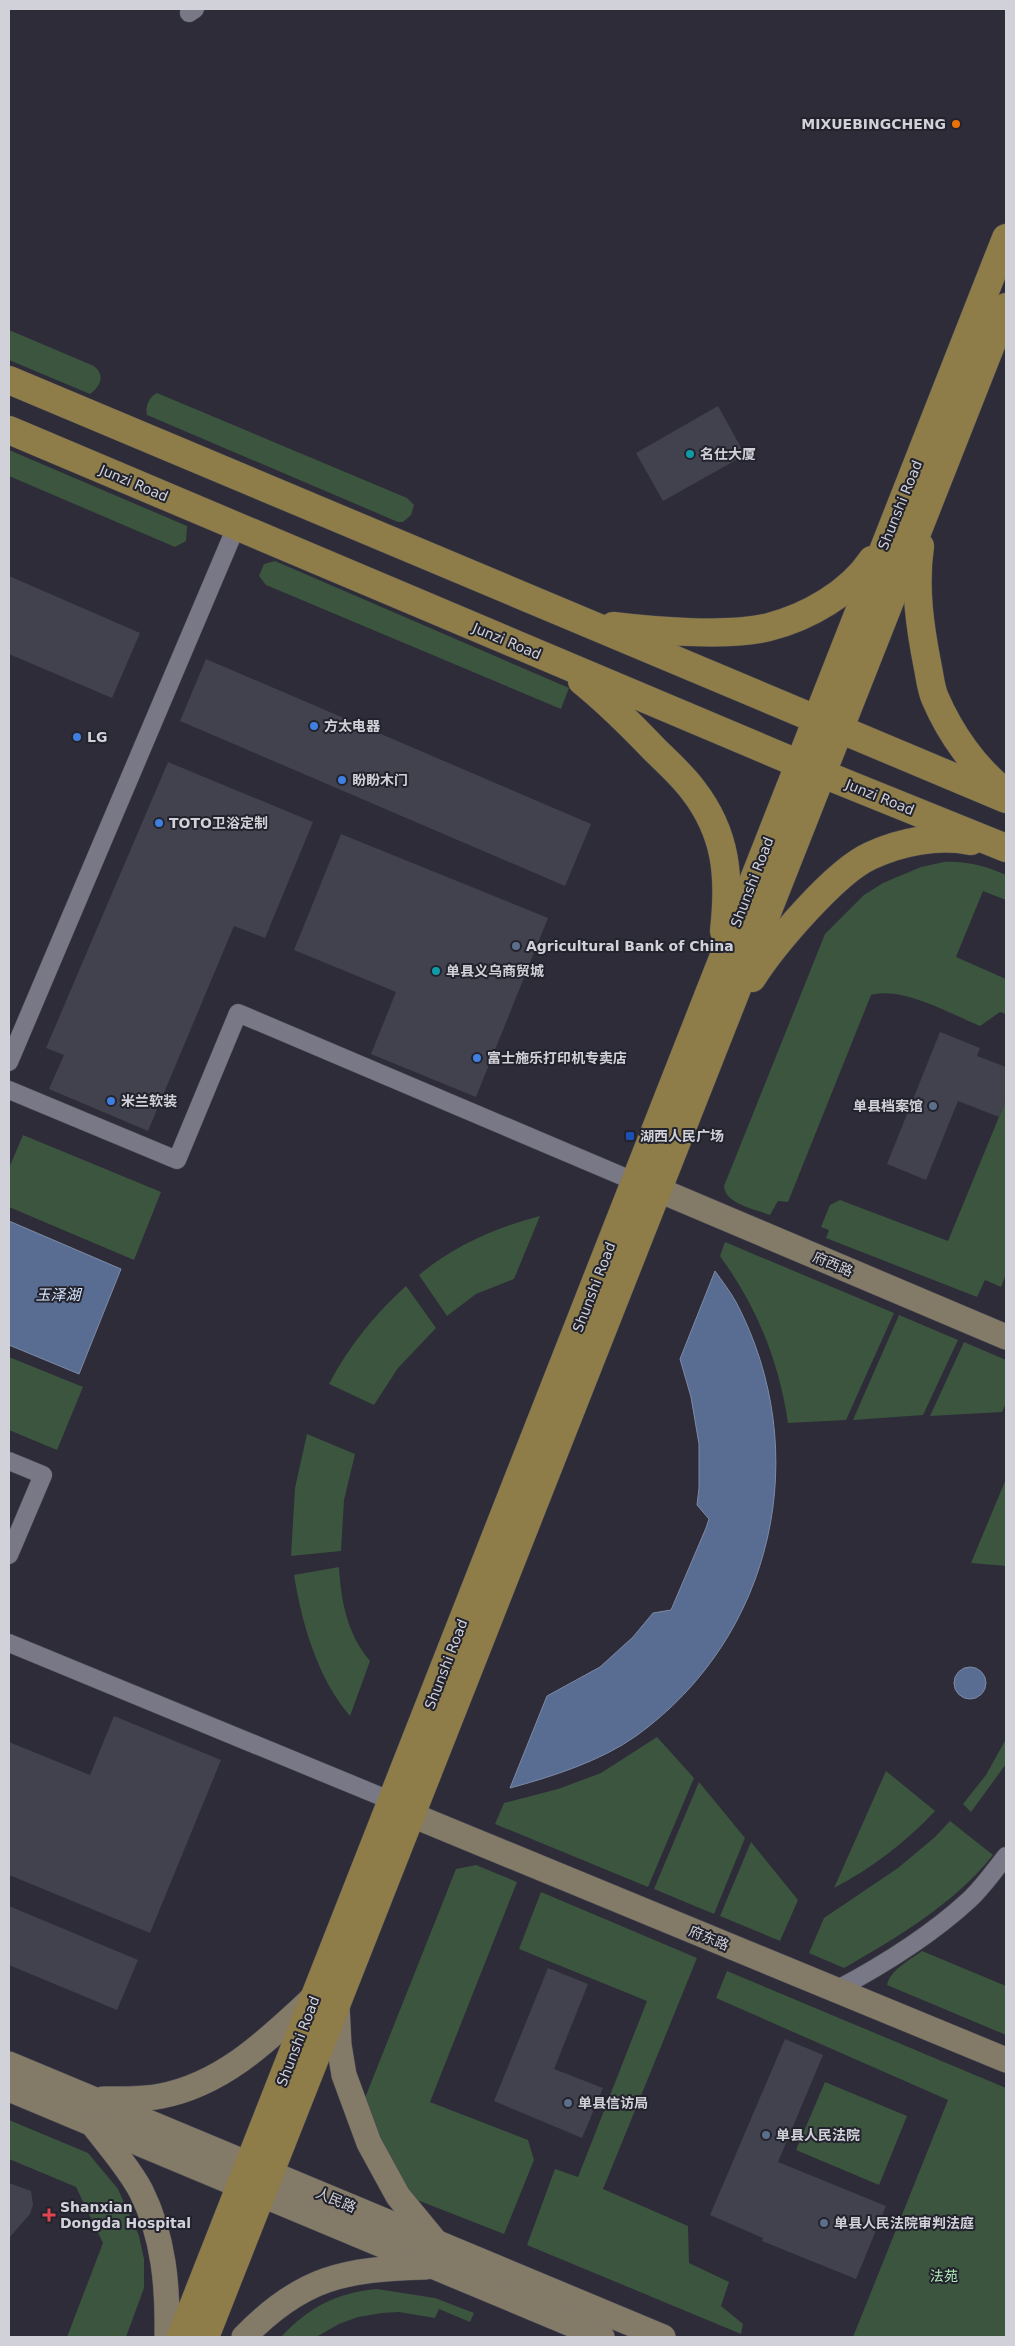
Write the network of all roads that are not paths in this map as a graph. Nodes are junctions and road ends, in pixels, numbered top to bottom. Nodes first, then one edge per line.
1 (1006, 238) edge
2 (1006, 307) edge
3 (9, 380) edge
4 (9, 430) edge
5 (913, 509) junction
6 (236, 527) junction
7 (578, 619) junction
8 (559, 663) junction
9 (816, 719) junction
10 (841, 729) junction
11 (798, 764) junction
12 (823, 774) junction
13 (1006, 793) edge
14 (1006, 799) edge
15 (1006, 849) edge
16 (715, 978) junction
17 (727, 1018) junction
18 (9, 1062) edge
19 (9, 1090) edge
20 (647, 1186) junction
21 (1006, 1337) edge
22 (9, 1461) edge
23 (9, 1555) edge
24 (9, 1643) edge
25 (402, 1808) junction
26 (1006, 1856) edge
27 (836, 1990) junction
28 (326, 2000) junction
29 (1006, 2060) edge
30 (9, 2064) edge
31 (9, 2089) edge
32 (94, 2099) junction
33 (92, 2124) junction
34 (255, 2180) junction
35 (435, 2255) junction
36 (167, 2337) edge
37 (181, 2337) edge
38 (205, 2337) edge
39 (244, 2337) edge
40 (602, 2337) edge
41 (663, 2337) edge

1 - 5 main road, Shunshi Road
2 - 5 main road, Shunshi Road
3 - 7 main road
4 - 6 main road, Junzi Road
5 - 7 main road
5 - 9 main road, Shunshi Road
5 - 10 main road, Shunshi Road
5 - 13 main road
6 - 8 main road, Junzi Road
6 - 18 street
7 - 9 main road
8 - 11 main road, Junzi Road
8 - 16 main road
9 - 10 main road
9 - 11 main road, Shunshi Road
10 - 12 main road, Shunshi Road
10 - 14 main road
11 - 12 main road, Junzi Road
11 - 16 main road, Shunshi Road
12 - 15 main road, Junzi Road
12 - 17 main road, Shunshi Road
15 - 17 main road
16 - 20 main road, Shunshi Road
17 - 20 main road, Shunshi Road
19 - 20 street
20 - 21 main road, 府西路
20 - 25 main road, Shunshi Road
22 - 23 street
24 - 25 street
25 - 27 main road, 府东路
25 - 28 main road, Shunshi Road
26 - 27 street
27 - 29 main road, 府东路
28 - 32 main road
28 - 34 main road, Shunshi Road
28 - 35 main road
30 - 32 main road, 人民路
31 - 33 main road, 人民路
32 - 34 main road, 人民路
33 - 34 main road, 人民路
33 - 36 main road
34 - 35 main road, 人民路
34 - 37 main road, Shunshi Road
34 - 38 main road, Shunshi Road
35 - 39 main road
35 - 40 main road, 人民路
35 - 41 main road, 人民路

